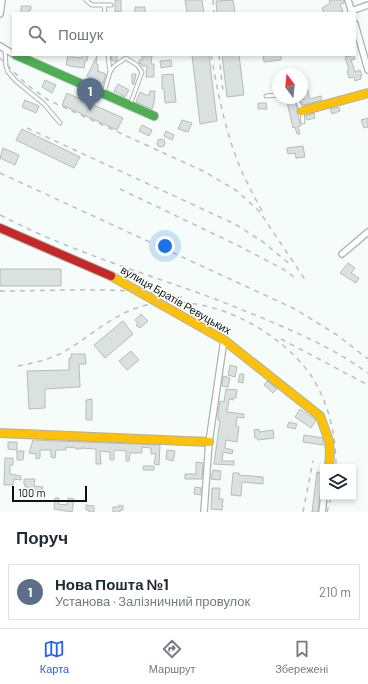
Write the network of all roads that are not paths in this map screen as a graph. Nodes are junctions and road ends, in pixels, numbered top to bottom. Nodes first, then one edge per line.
1 (1, 0) edge
2 (86, 0) edge
3 (348, 0) edge
4 (104, 5) junction
5 (111, 5) dead end
6 (368, 5) edge
7 (105, 12) edge
8 (352, 12) edge
9 (0, 14) edge
10 (356, 28) edge
11 (0, 46) edge
12 (5, 50) junction
13 (12, 54) edge
14 (18, 56) edge
15 (108, 56) edge
16 (126, 58) joint
17 (368, 70) edge
18 (110, 72) junction
19 (104, 93) junction
20 (368, 93) edge
21 (266, 96) dead end
22 (272, 96) edge
23 (299, 104) edge
24 (130, 105) junction
25 (302, 111) junction
26 (154, 116) dead end
27 (303, 122) dead end
28 (60, 123) dead end
29 (0, 228) edge
30 (368, 232) edge
31 (342, 254) dead end
32 (224, 340) junction
33 (0, 433) edge
34 (208, 442) junction
35 (329, 464) edge
36 (324, 500) edge
37 (204, 512) edge
38 (322, 512) edge

1 - 9 street
2 - 4 lane
3 - 8 street
4 - 5 lane
4 - 7 lane
6 - 8 street
10 - 17 street
11 - 12 street
12 - 13 street
12 - 28 lane
14 - 19 street
15 - 18 lane
16 - 18 lane
16 - 24 lane
18 - 19 lane
19 - 24 street
20 - 25 street
21 - 22 lane
23 - 25 lane
24 - 26 street
25 - 27 lane
29 - 32 street, вулиця Братів Ревуцьких
30 - 31 street
32 - 34 street
32 - 35 street, вулиця Братів Ревуцьких
33 - 34 street
34 - 37 street
36 - 38 street

